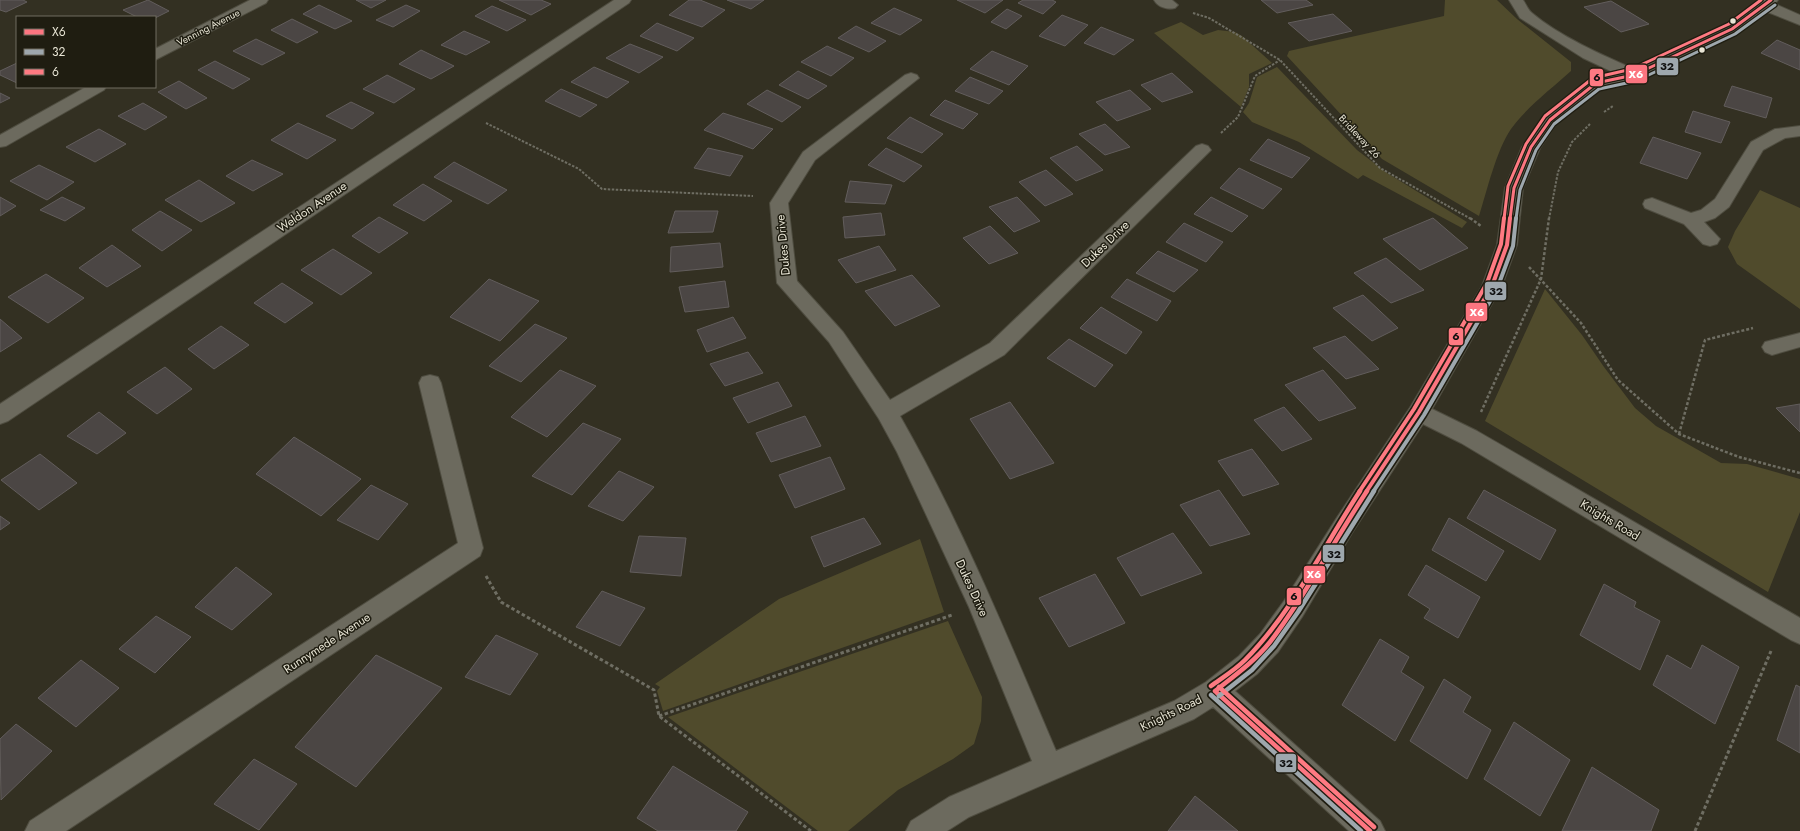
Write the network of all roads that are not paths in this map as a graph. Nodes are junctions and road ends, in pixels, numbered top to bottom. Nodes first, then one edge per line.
1 (261, 0) edge
2 (624, 0) edge
3 (1516, 0) edge
4 (1768, 3) edge
5 (1800, 20) edge
6 (156, 54) edge
7 (1634, 75) junction
8 (911, 78) dead end
9 (96, 88) edge
10 (1800, 131) edge
11 (0, 142) edge
12 (1202, 150) road end
13 (1652, 204) dead end
14 (1691, 220) junction
15 (1710, 239) dead end
16 (1800, 340) edge
17 (1772, 347) dead end
18 (430, 383) dead end
19 (1419, 412) junction
20 (886, 413) junction
21 (0, 415) edge
22 (1791, 627) edge
23 (1215, 691) junction
24 (1049, 768) junction
25 (40, 831) edge
26 (921, 831) edge
27 (1370, 831) edge

1 - 6 street, Venning Avenue
2 - 21 street, Weldon Avenue
3 - 7 street
4 - 5 street
4 - 7 street, Knights Road
7 - 19 street, Knights Road
8 - 20 street, Dukes Drive
9 - 11 street
10 - 14 street
12 - 20 street, Dukes Drive
13 - 14 street
14 - 15 street
16 - 17 lane
18 - 25 street, Runnymede Avenue
19 - 22 street, Knights Road
19 - 23 street, Knights Road
20 - 24 street, Dukes Drive
23 - 24 street, Knights Road
23 - 27 street
24 - 26 street, Knights Road

